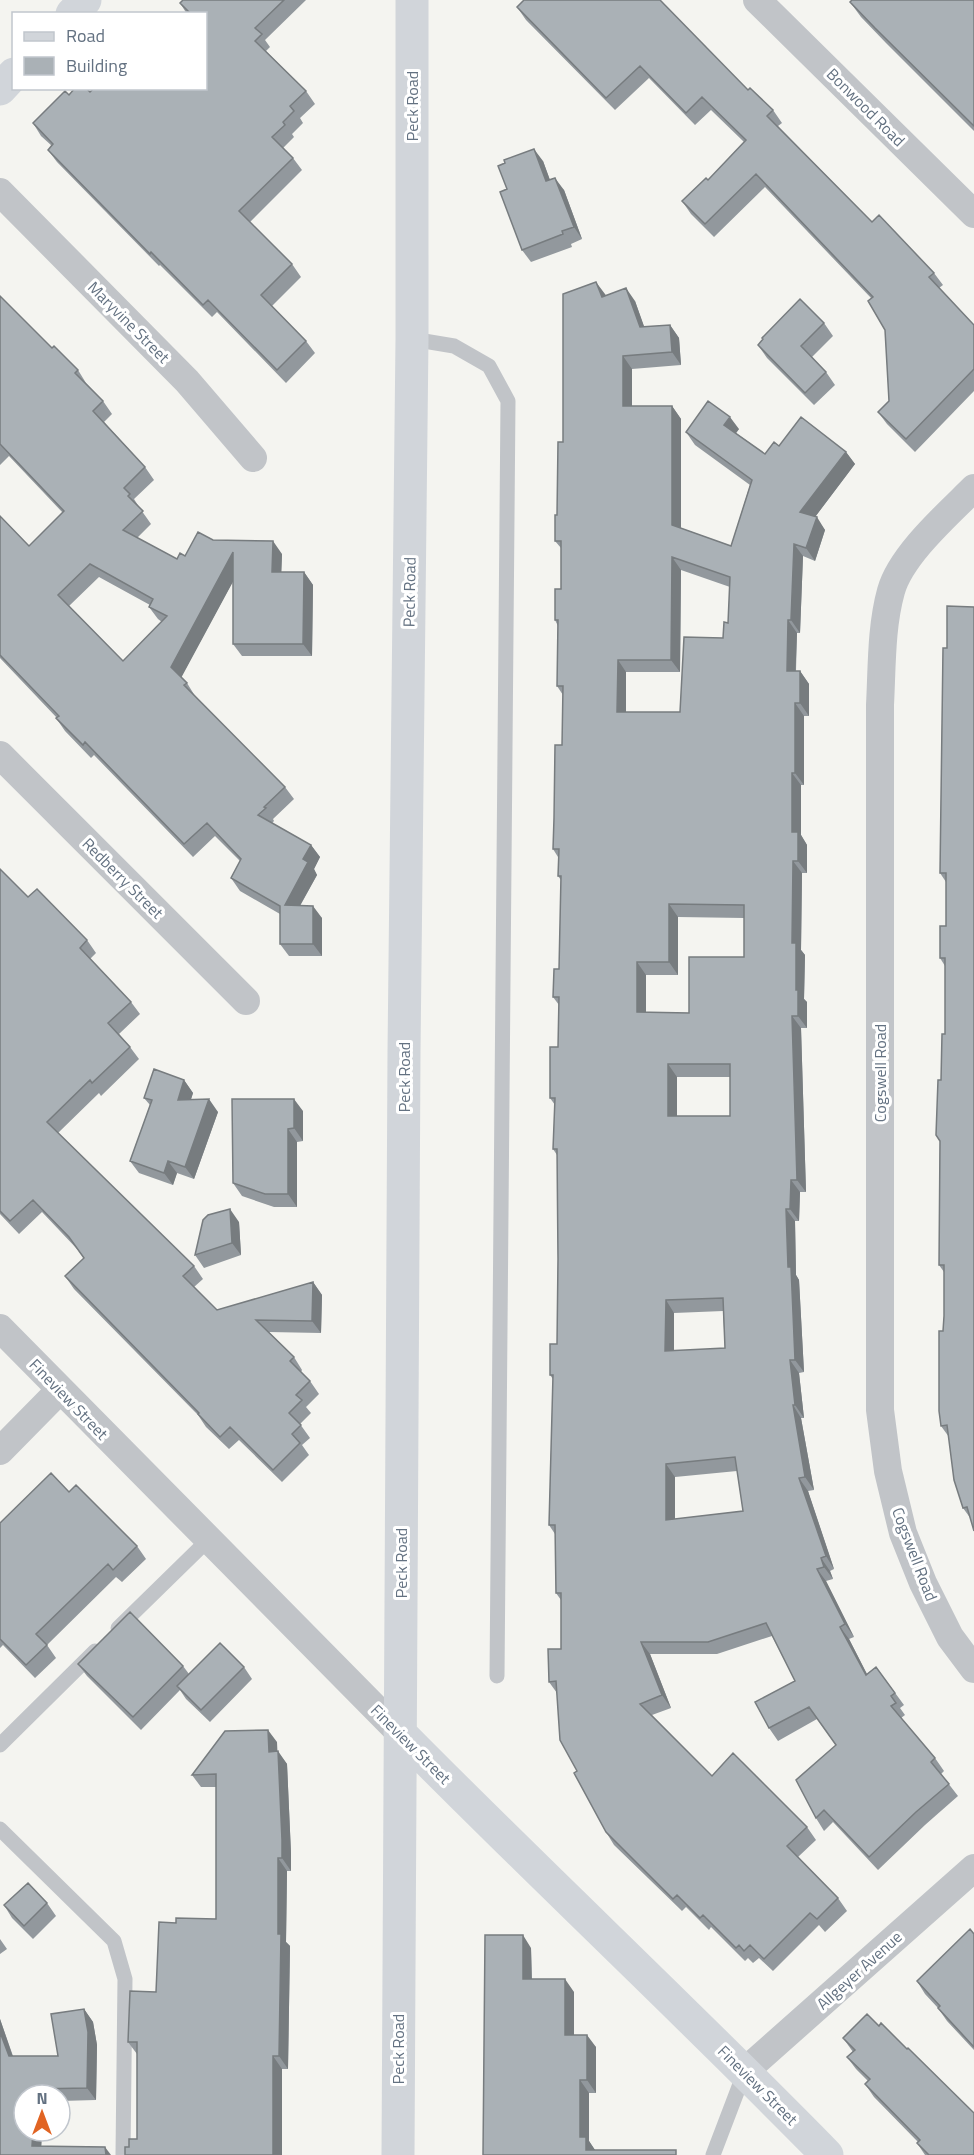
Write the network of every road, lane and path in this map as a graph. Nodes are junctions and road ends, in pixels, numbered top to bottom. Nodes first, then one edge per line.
1 (85, 0) edge
2 (412, 0) edge
3 (757, 0) edge
4 (74, 12) edge
5 (0, 192) edge
6 (974, 214) edge
7 (412, 339) junction
8 (253, 458) dead end
9 (974, 488) edge
10 (0, 755) edge
11 (246, 1001) dead end
12 (0, 1328) edge
13 (60, 1390) junction
14 (0, 1451) edge
15 (208, 1540) junction
16 (974, 1669) edge
17 (497, 1676) dead end
18 (400, 1733) junction
19 (0, 1745) edge
20 (0, 1829) edge
21 (974, 1868) edge
22 (745, 2071) junction
23 (123, 2155) edge
24 (398, 2155) edge
25 (713, 2155) edge
26 (827, 2155) edge

1 - 4 main road
2 - 7 main road, Peck Road
3 - 6 street, Bonwood Road
5 - 8 street, Maryvine Street
7 - 17 lane
7 - 18 main road, Peck Road
9 - 16 street, Cogswell Road
10 - 11 street, Redberry Street
12 - 13 street, Fineview Street
13 - 14 street
13 - 15 street, Fineview Street
15 - 18 street, Fineview Street
15 - 19 lane
18 - 22 main road, Fineview Street
18 - 24 main road, Peck Road
20 - 23 lane
21 - 22 street, Allgeyer Avenue
22 - 25 lane
22 - 26 main road, Fineview Street

